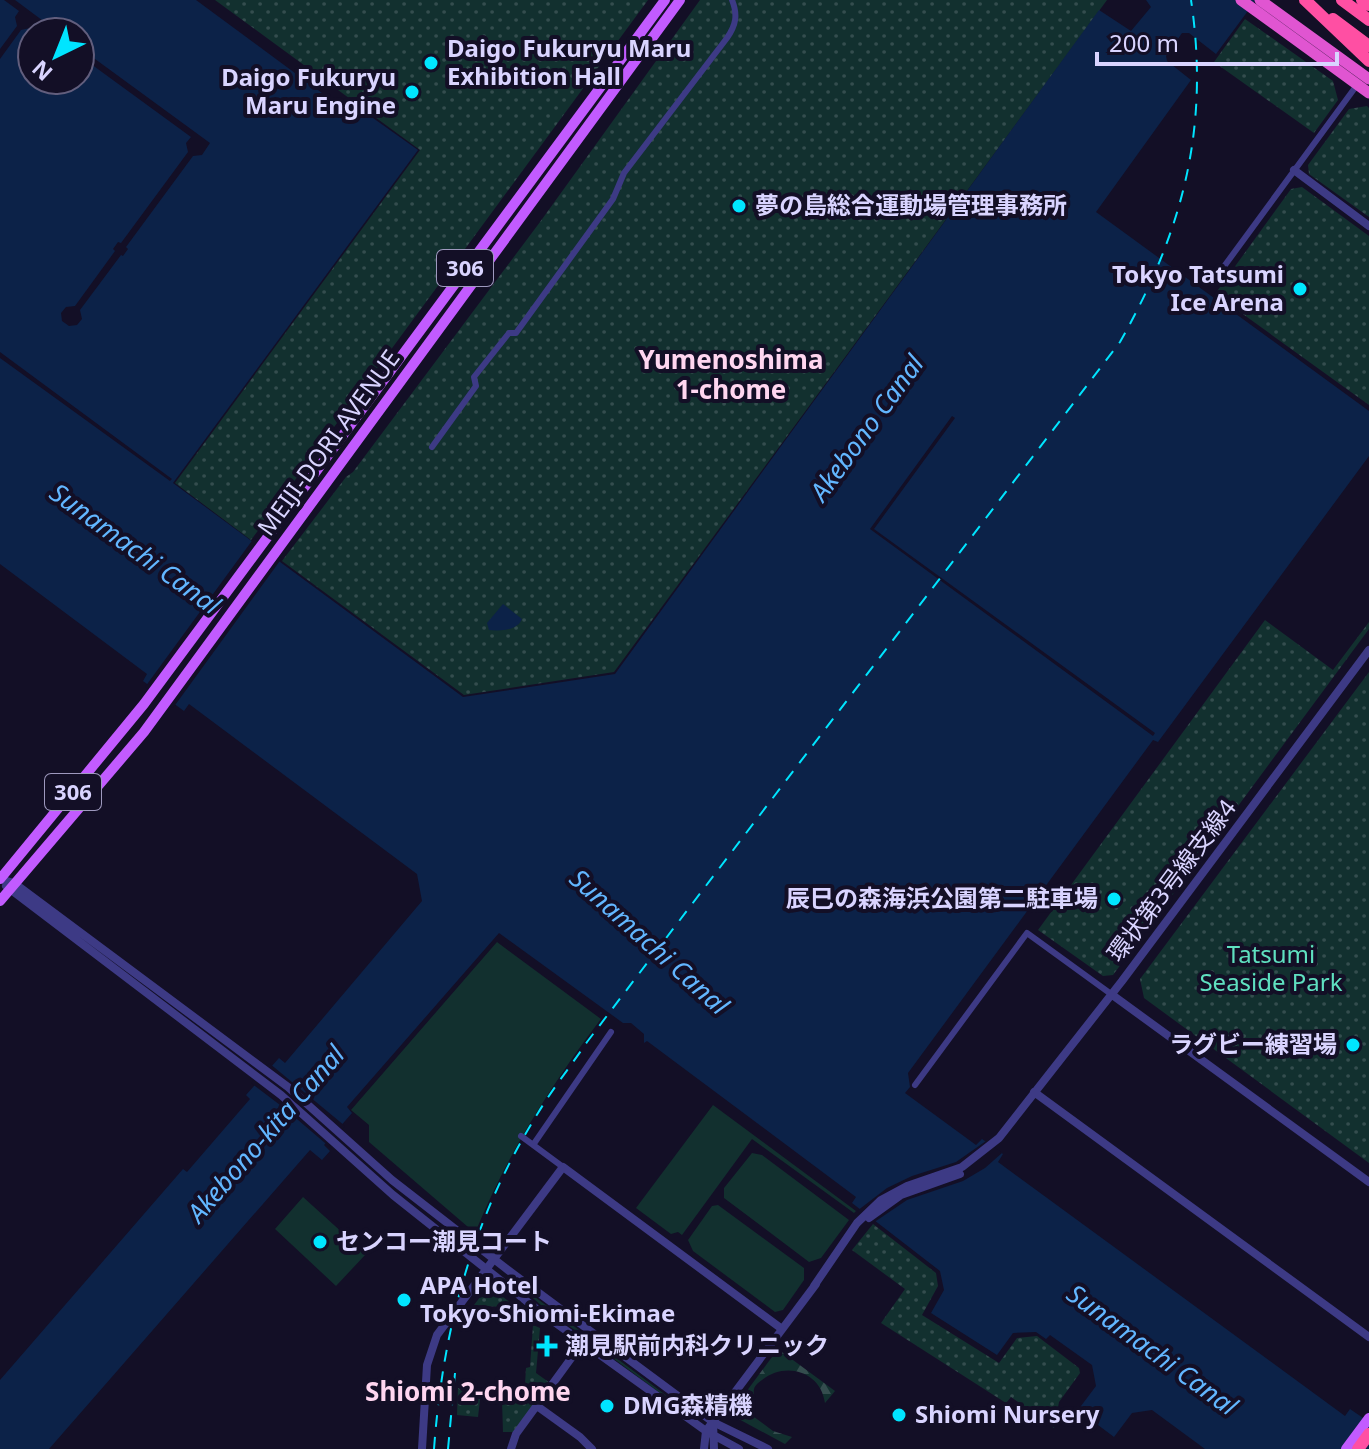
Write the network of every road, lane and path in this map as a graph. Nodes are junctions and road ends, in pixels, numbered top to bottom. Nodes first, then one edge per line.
1 (665, 0) edge
2 (680, 0) edge
3 (732, 0) edge
4 (1241, 0) edge
5 (1260, 0) edge
6 (1305, 0) edge
7 (1342, 0) edge
8 (1362, 0) edge
9 (1369, 5) edge
10 (1369, 20) edge
11 (1369, 46) edge
12 (1369, 61) edge
13 (1369, 79) edge
14 (1357, 85) junction
15 (1369, 93) edge
16 (1294, 170) junction
17 (1369, 226) edge
18 (1217, 276) dead end
19 (432, 447) dead end
20 (1369, 650) edge
21 (0, 879) edge
22 (12, 887) junction
23 (0, 901) edge
24 (1111, 994) junction
25 (611, 1032) dead end
26 (915, 1085) dead end
27 (1036, 1094) junction
28 (521, 1136) dead end
29 (341, 1141) junction
30 (533, 1145) junction
31 (563, 1167) junction
32 (1369, 1182) edge
33 (493, 1259) junction
34 (485, 1269) junction
35 (782, 1329) junction
36 (1369, 1337) edge
37 (583, 1342) junction
38 (537, 1406) junction
39 (1368, 1418) edge
40 (713, 1422) junction
41 (706, 1431) junction
42 (1369, 1434) edge
43 (716, 1437) junction
44 (422, 1449) edge
45 (511, 1449) edge
46 (592, 1449) edge
47 (704, 1449) edge
48 (714, 1449) edge
49 (739, 1449) edge
50 (768, 1449) edge
51 (1346, 1449) edge
52 (1358, 1449) edge

1 - 21 main road, MEIJI-DORI AVENUE / 306
2 - 22 main road, MEIJI-DORI AVENUE / 306
3 - 19 street
4 - 14 highway
5 - 13 highway
6 - 11 highway
6 - 12 highway
7 - 10 highway
8 - 9 highway
14 - 15 highway
14 - 16 street
16 - 17 street
16 - 18 street
20 - 24 street, 環状第3号線支線4
21 - 22 street
22 - 23 main road, MEIJI-DORI AVENUE / 306
22 - 29 street
22 - 29 street
24 - 26 street
24 - 27 street
24 - 32 street, 環状第3号線支線4
25 - 30 street
27 - 35 street
27 - 36 street
28 - 30 street
29 - 33 street
29 - 34 street
30 - 31 street
31 - 33 street
31 - 35 street
33 - 34 street
33 - 40 street
34 - 37 street
34 - 44 street
35 - 40 street
37 - 38 street
37 - 41 street
38 - 45 street
38 - 46 street
39 - 51 main road
40 - 41 street
40 - 43 street
40 - 50 street
41 - 43 street
41 - 47 street
42 - 52 highway
43 - 48 street
43 - 49 street

